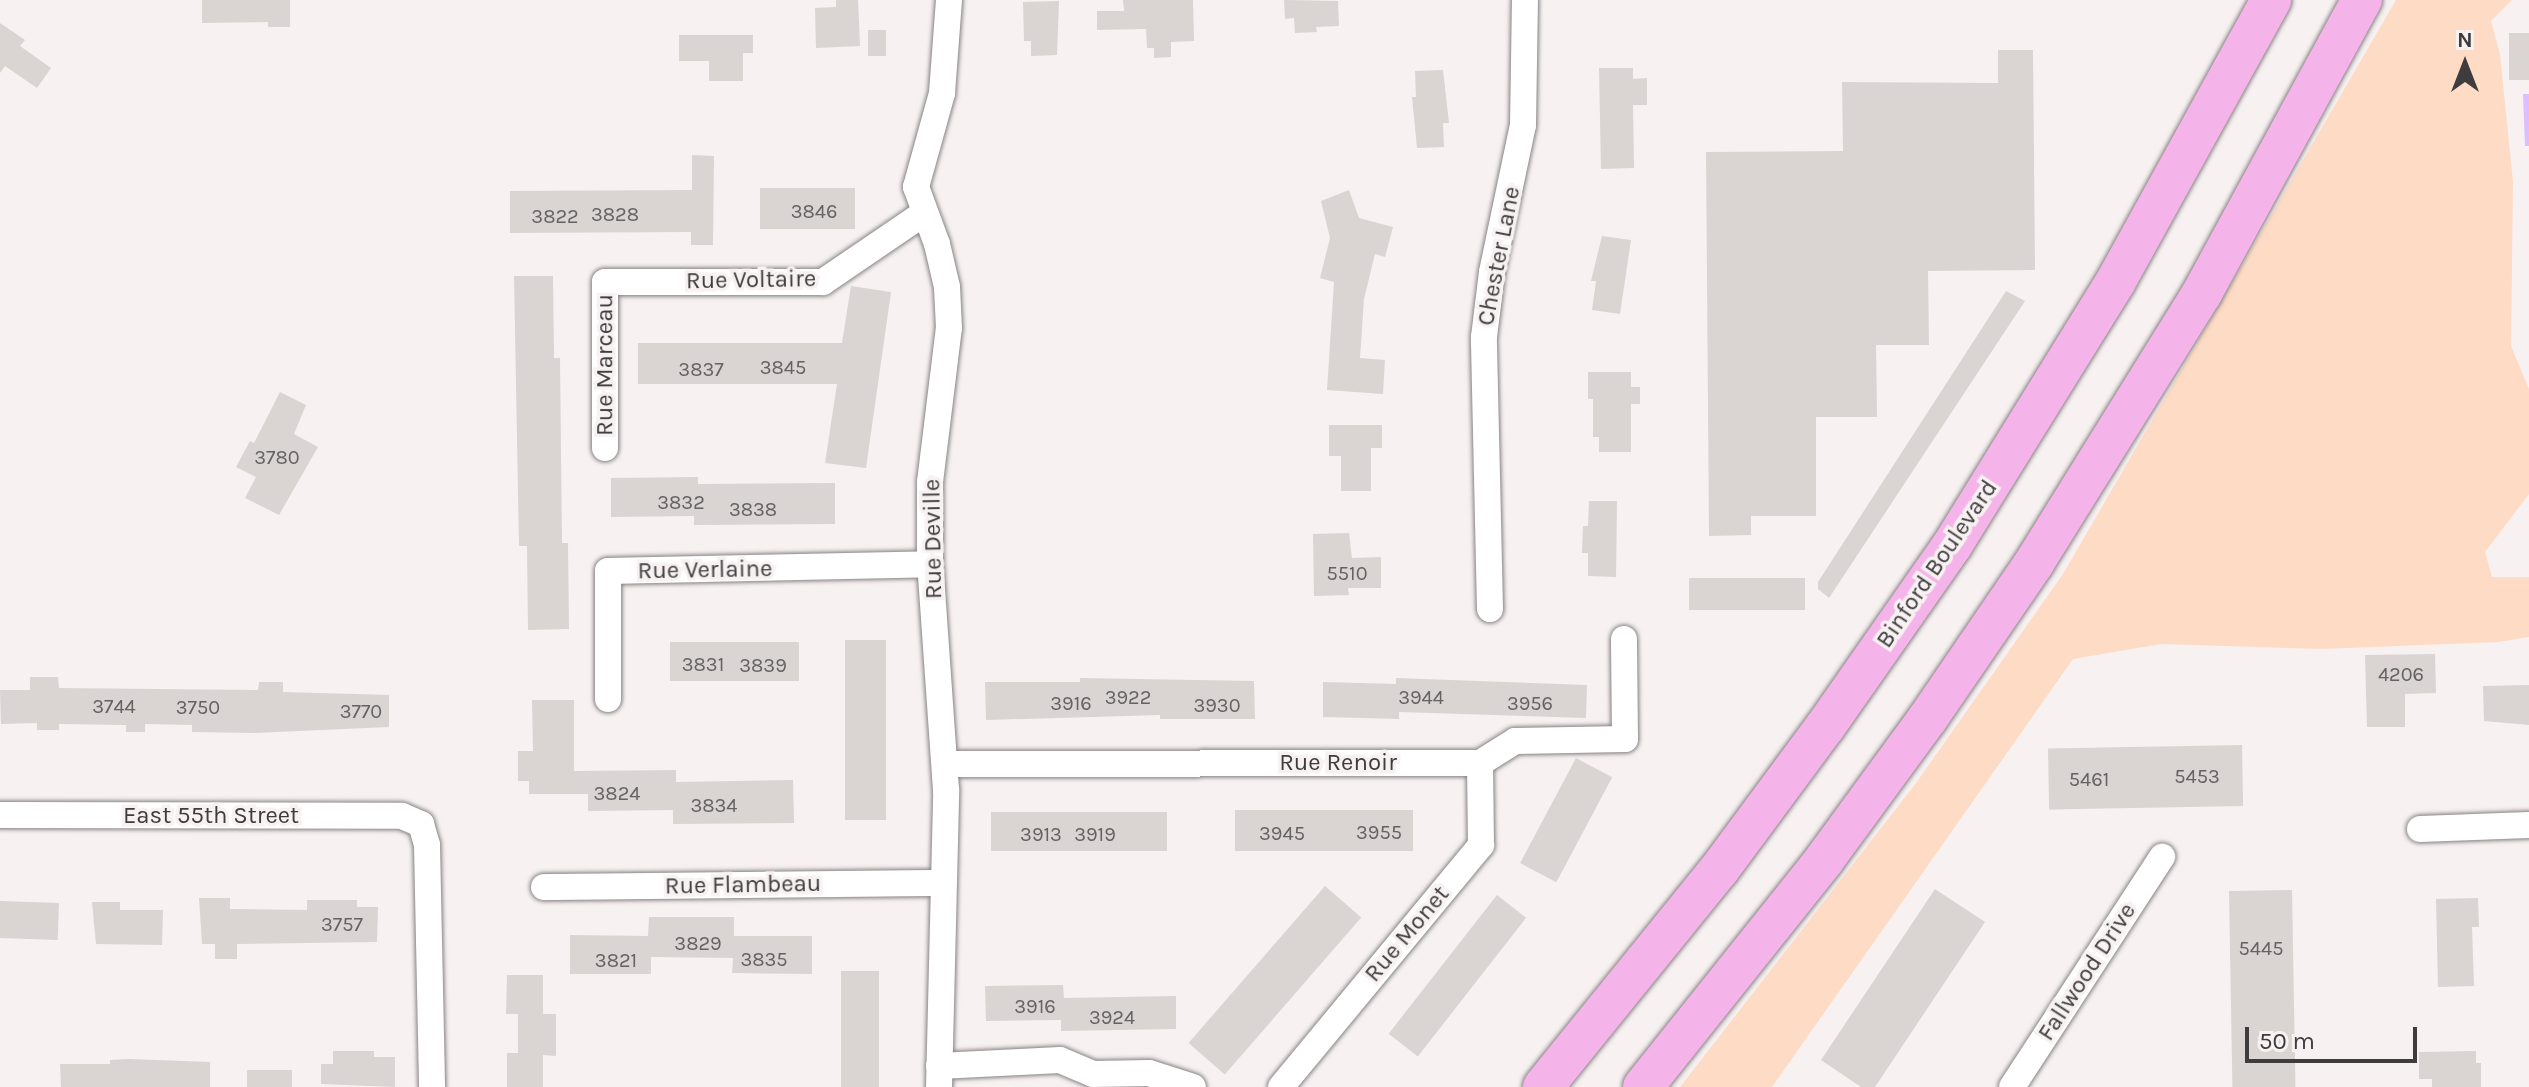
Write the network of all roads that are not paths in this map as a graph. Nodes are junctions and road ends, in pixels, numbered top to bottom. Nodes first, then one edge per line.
1 (949, 0) edge
2 (1525, 0) edge
3 (2271, 0) edge
4 (2362, 0) edge
5 (924, 213) junction
6 (605, 282) joint
7 (605, 448) dead end
8 (930, 564) junction
9 (1490, 609) dead end
10 (1624, 639) dead end
11 (608, 699) dead end
12 (1480, 763) junction
13 (945, 764) junction
14 (0, 815) edge
15 (2529, 825) edge
16 (2420, 829) dead end
17 (2162, 857) dead end
18 (942, 883) junction
19 (544, 887) dead end
20 (939, 1076) edge
21 (432, 1087) edge
22 (1193, 1087) edge
23 (1281, 1087) edge
24 (1543, 1087) edge
25 (1643, 1087) edge
26 (2012, 1087) edge

1 - 5 street, Rue Deville
2 - 9 street, Chester Lane
3 - 24 main road, Binford Boulevard
4 - 25 main road
5 - 6 street, Rue Voltaire
5 - 8 street, Rue Deville
6 - 7 street, Rue Marceau
8 - 11 street, Rue Verlaine
8 - 13 street, Rue Deville
10 - 12 street
12 - 13 street, Rue Renoir
12 - 23 street, Rue Monet
13 - 18 street, Rue Deville
14 - 21 street, East 55th Street
15 - 16 street
17 - 26 street, Fallwood Drive
18 - 19 street, Rue Flambeau
18 - 20 street, Rue Deville
20 - 22 street

